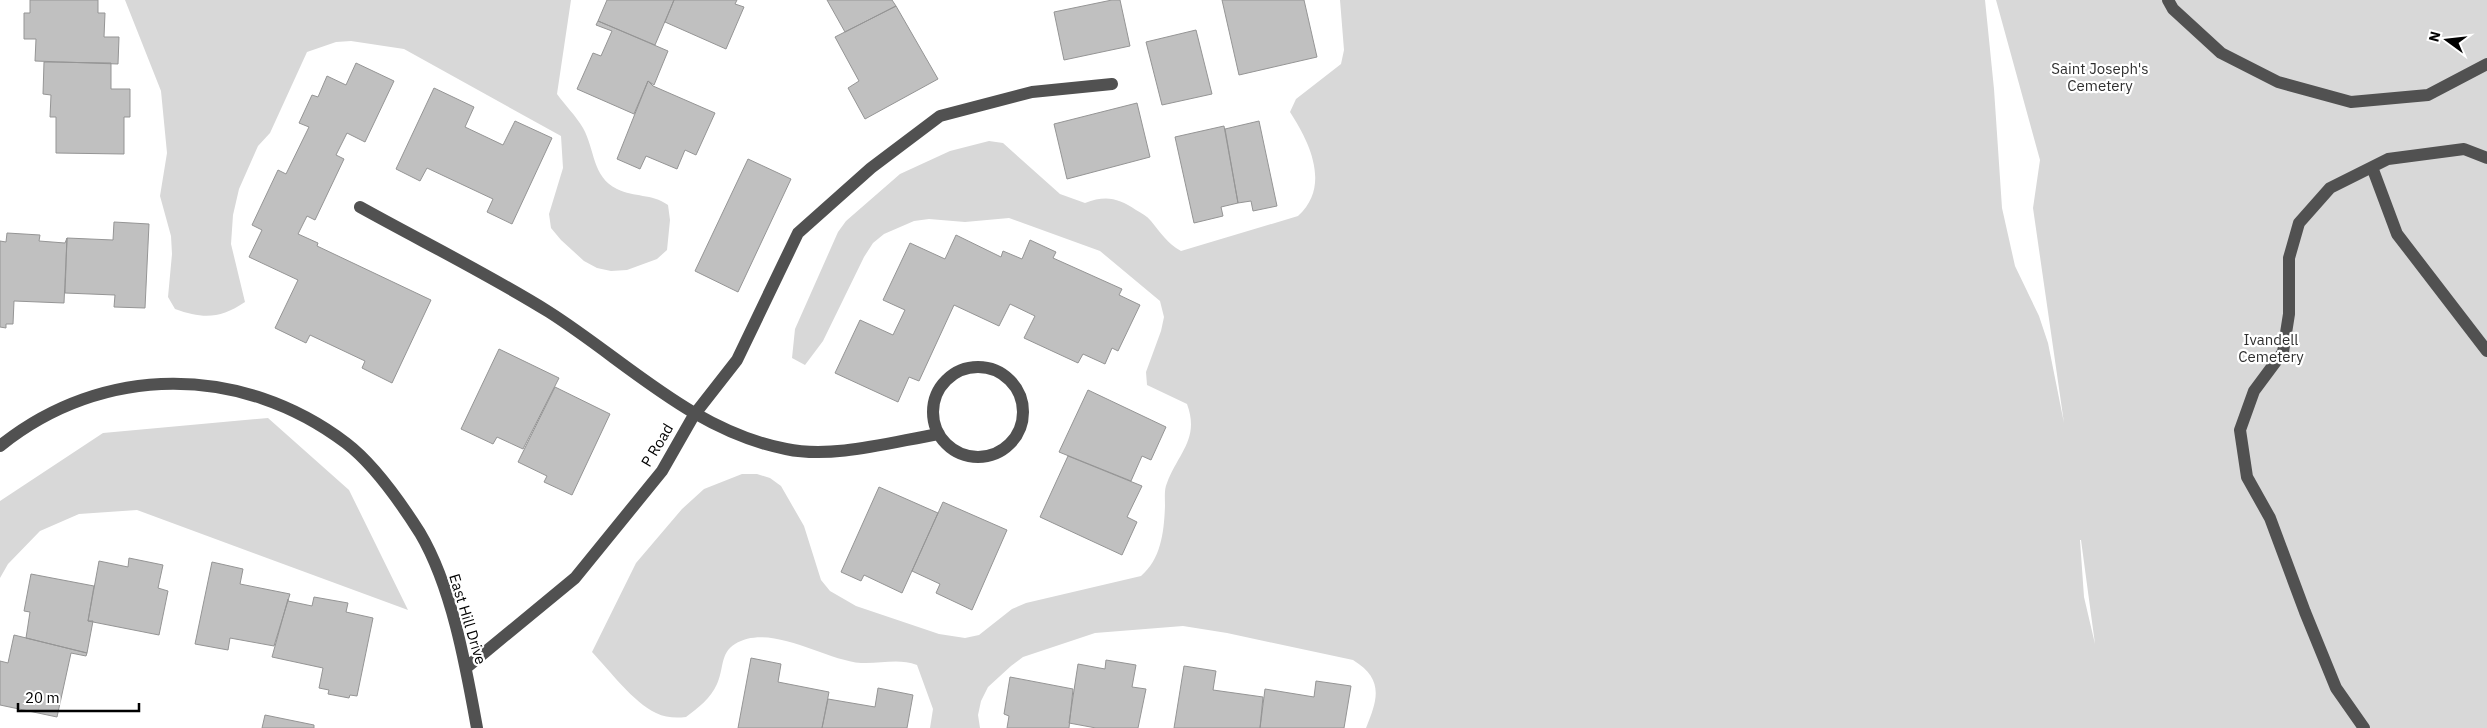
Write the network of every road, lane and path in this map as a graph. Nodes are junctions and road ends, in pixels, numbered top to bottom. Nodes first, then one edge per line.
1 (2168, 0) edge
2 (2487, 64) edge
3 (1112, 84) dead end
4 (2487, 158) edge
5 (2372, 167) junction
6 (360, 207) dead end
7 (2487, 351) edge
8 (694, 415) junction
9 (939, 434) junction
10 (0, 446) edge
11 (466, 667) junction
12 (477, 728) edge
13 (2364, 728) edge

1 - 2 street
3 - 8 street
4 - 5 street
5 - 7 street
5 - 13 street
6 - 8 street
8 - 9 street, P Road
8 - 11 street, P Road
9 - 9 street
10 - 11 street, East Hill Drive
11 - 12 street, East Hill Drive

